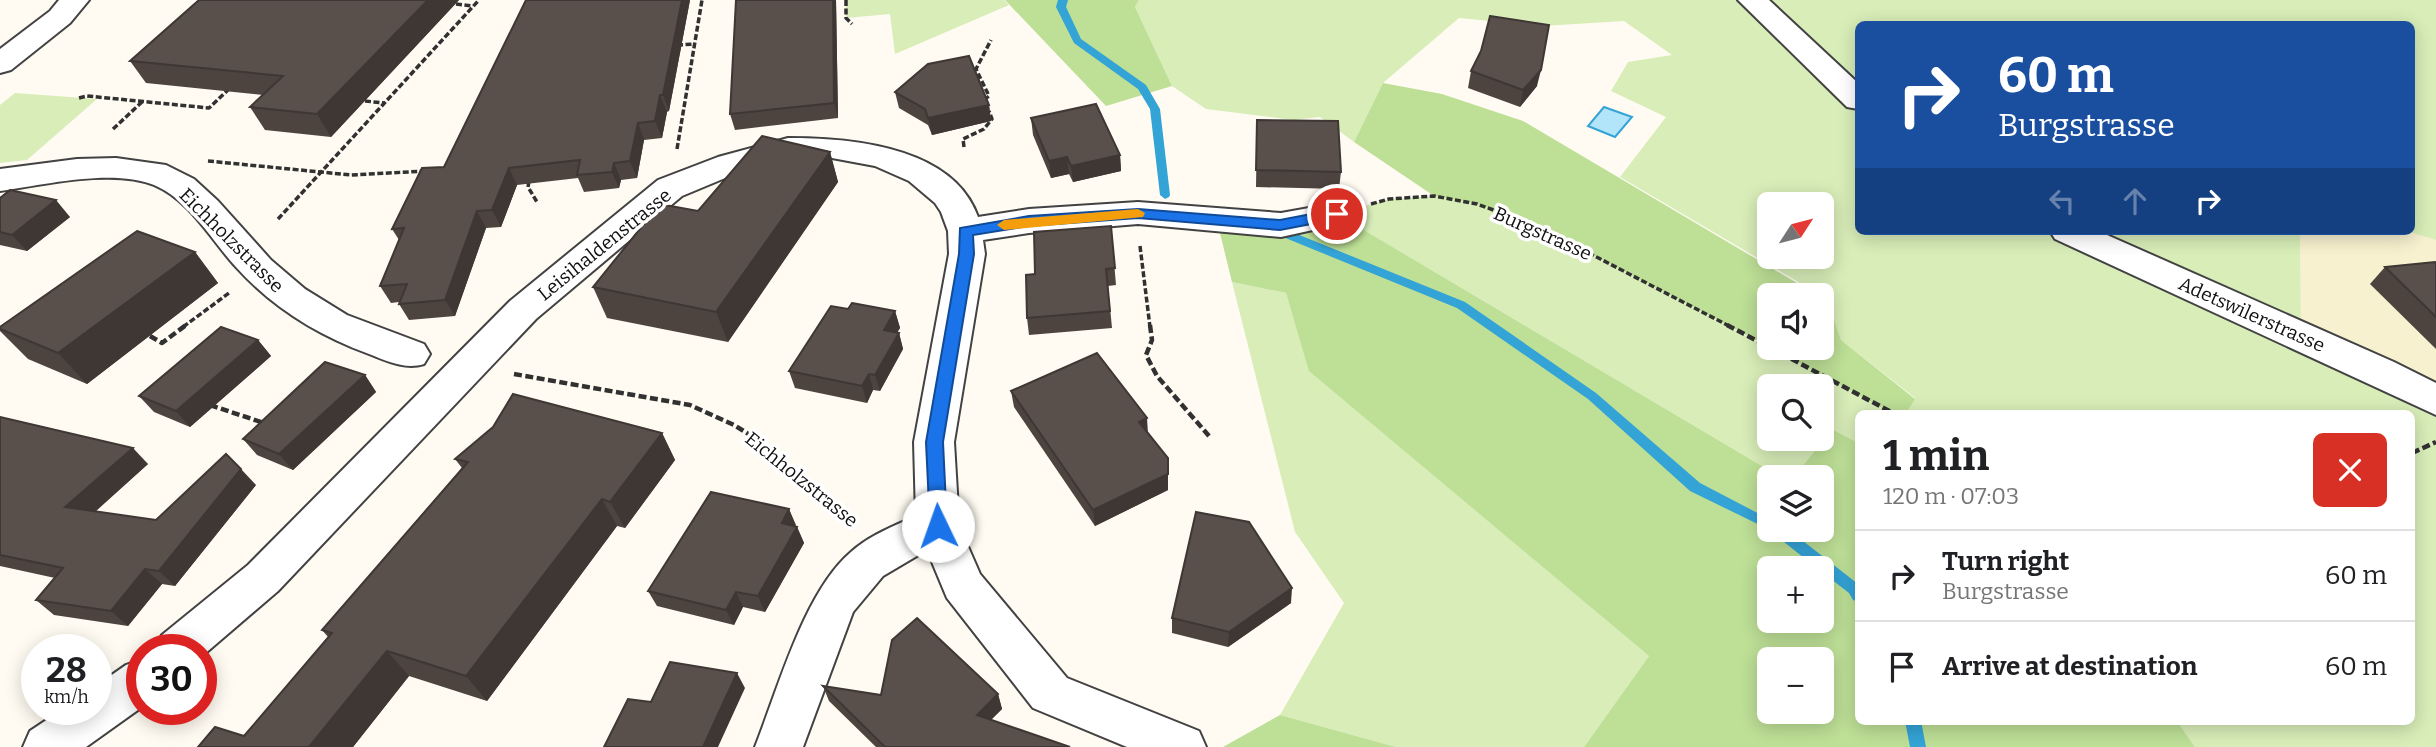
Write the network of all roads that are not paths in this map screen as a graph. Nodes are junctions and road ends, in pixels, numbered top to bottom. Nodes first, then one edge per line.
1 (75, 0) edge
2 (1752, 0) edge
3 (0, 64) edge
4 (1855, 97) edge
5 (0, 180) edge
6 (1337, 214) road end
7 (965, 231) junction
8 (2076, 235) edge
9 (411, 354) dead end
10 (2436, 400) edge
11 (938, 526) junction
12 (196, 634) edge
13 (126, 691) edge
14 (47, 747) edge
15 (779, 747) edge
16 (1182, 747) edge

1 - 3 street
2 - 4 street
5 - 9 street, Eichholzstrasse
6 - 7 street
7 - 11 street, Leisihaldenstrasse
7 - 12 street, Leisihaldenstrasse
8 - 10 street, Adetswilerstrasse
11 - 15 street
11 - 16 street
13 - 14 street

